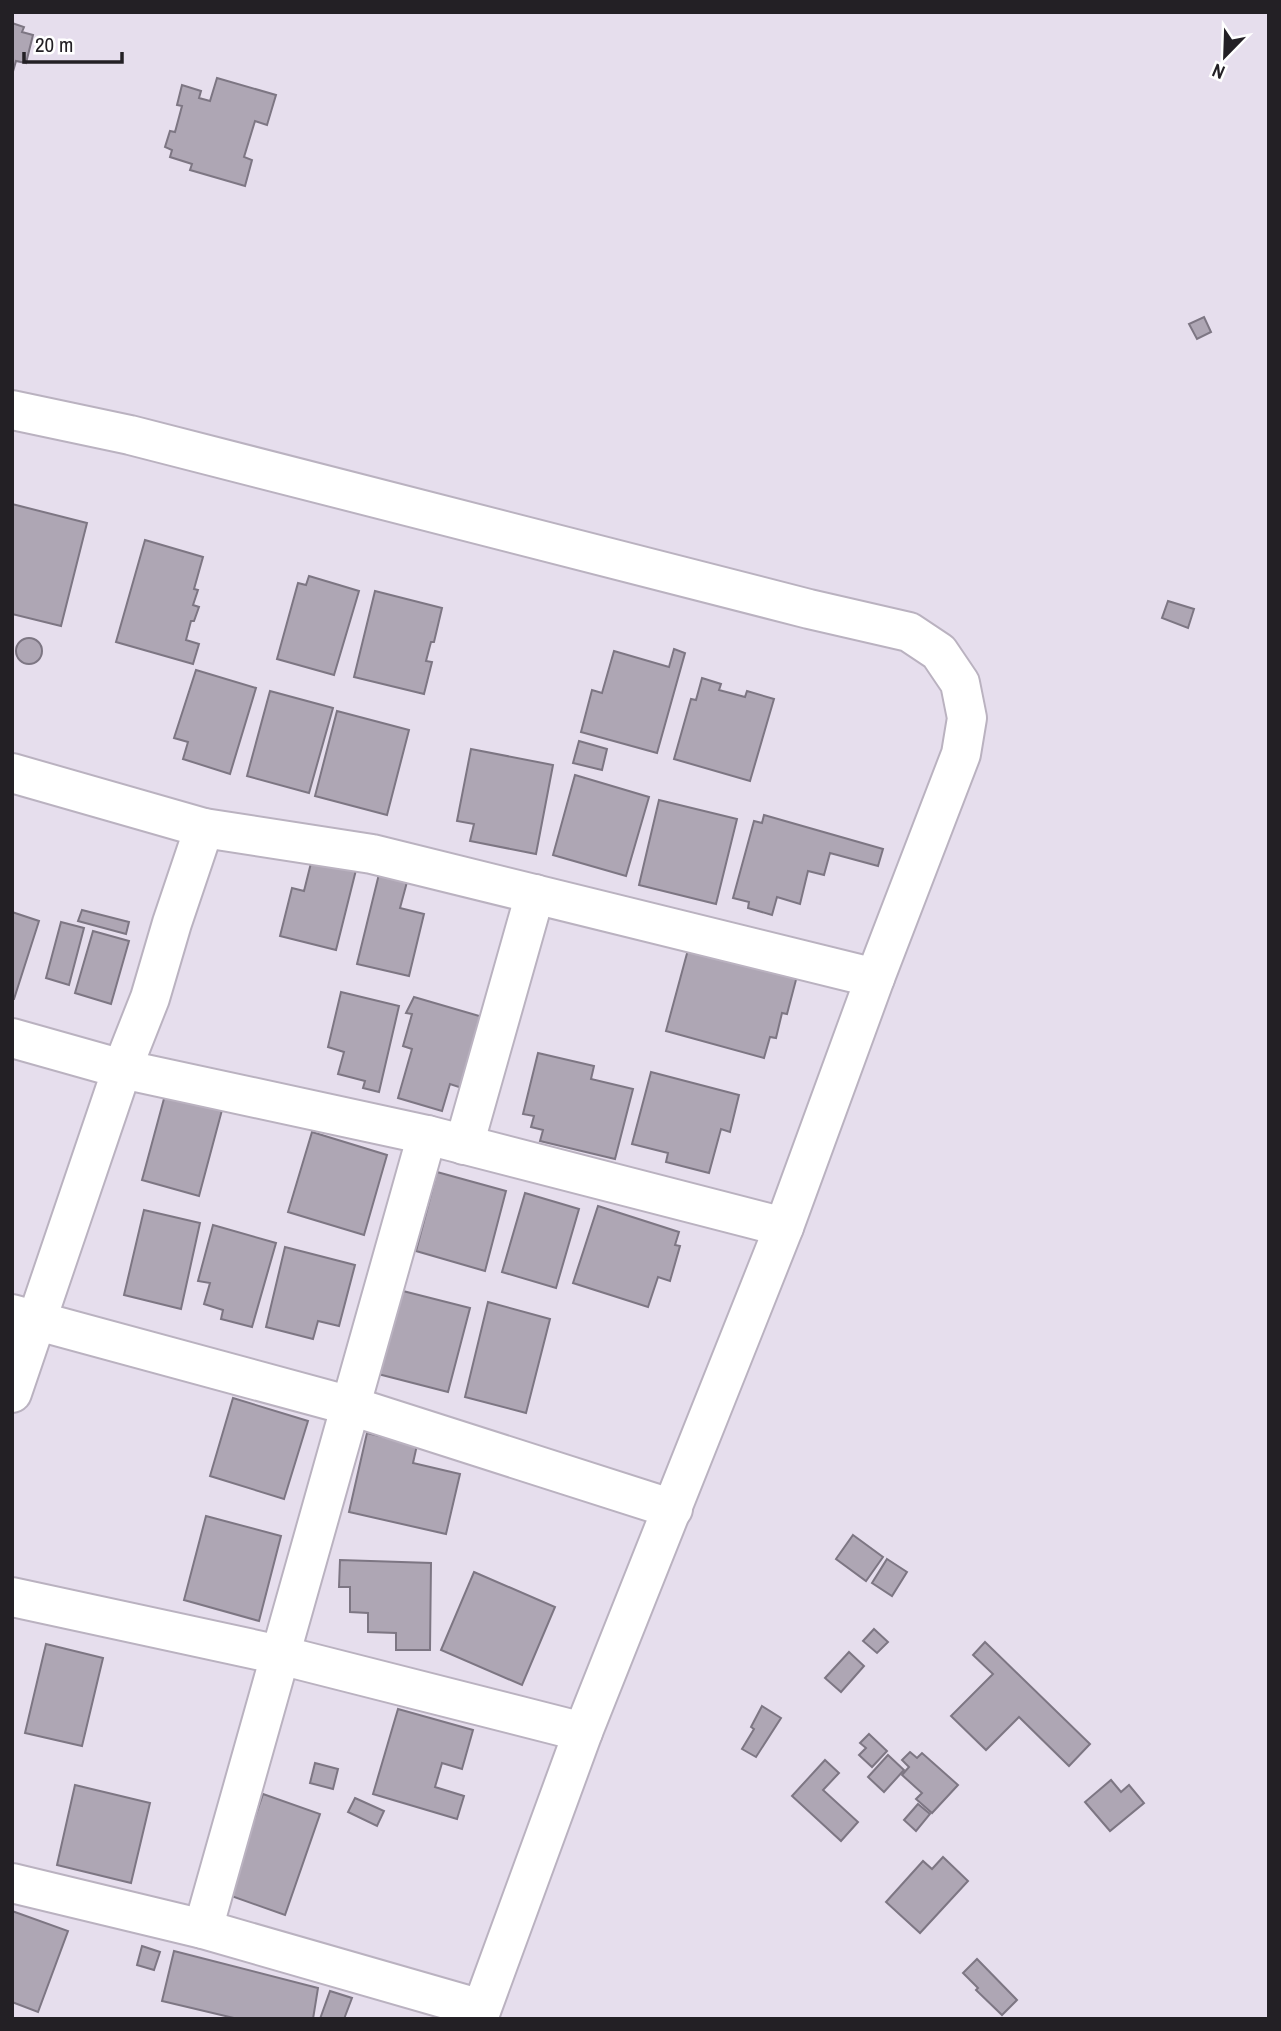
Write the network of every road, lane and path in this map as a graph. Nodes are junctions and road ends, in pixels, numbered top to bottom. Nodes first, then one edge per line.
1 (12, 410) edge
2 (12, 773) edge
3 (204, 828) junction
4 (535, 894) junction
5 (875, 978) junction
6 (12, 1038) edge
7 (122, 1069) junction
8 (427, 1135) junction
9 (464, 1145) junction
10 (784, 1227) junction
11 (24, 1317) edge
12 (12, 1393) edge
13 (351, 1406) junction
14 (673, 1509) junction
15 (12, 1597) edge
16 (280, 1655) junction
17 (583, 1732) junction
18 (12, 1882) edge
19 (203, 1929) junction
20 (480, 2014) edge

1 - 5 street
2 - 3 street
3 - 4 street
3 - 7 street
4 - 5 street
4 - 9 street
5 - 10 street
6 - 7 street
7 - 8 street
7 - 11 street
8 - 9 street
8 - 13 street
9 - 10 street
10 - 14 street
11 - 12 street
11 - 13 street
13 - 14 street
13 - 16 street
14 - 17 street
15 - 16 street
16 - 17 street
16 - 19 street
17 - 20 street
18 - 19 street
19 - 20 street

